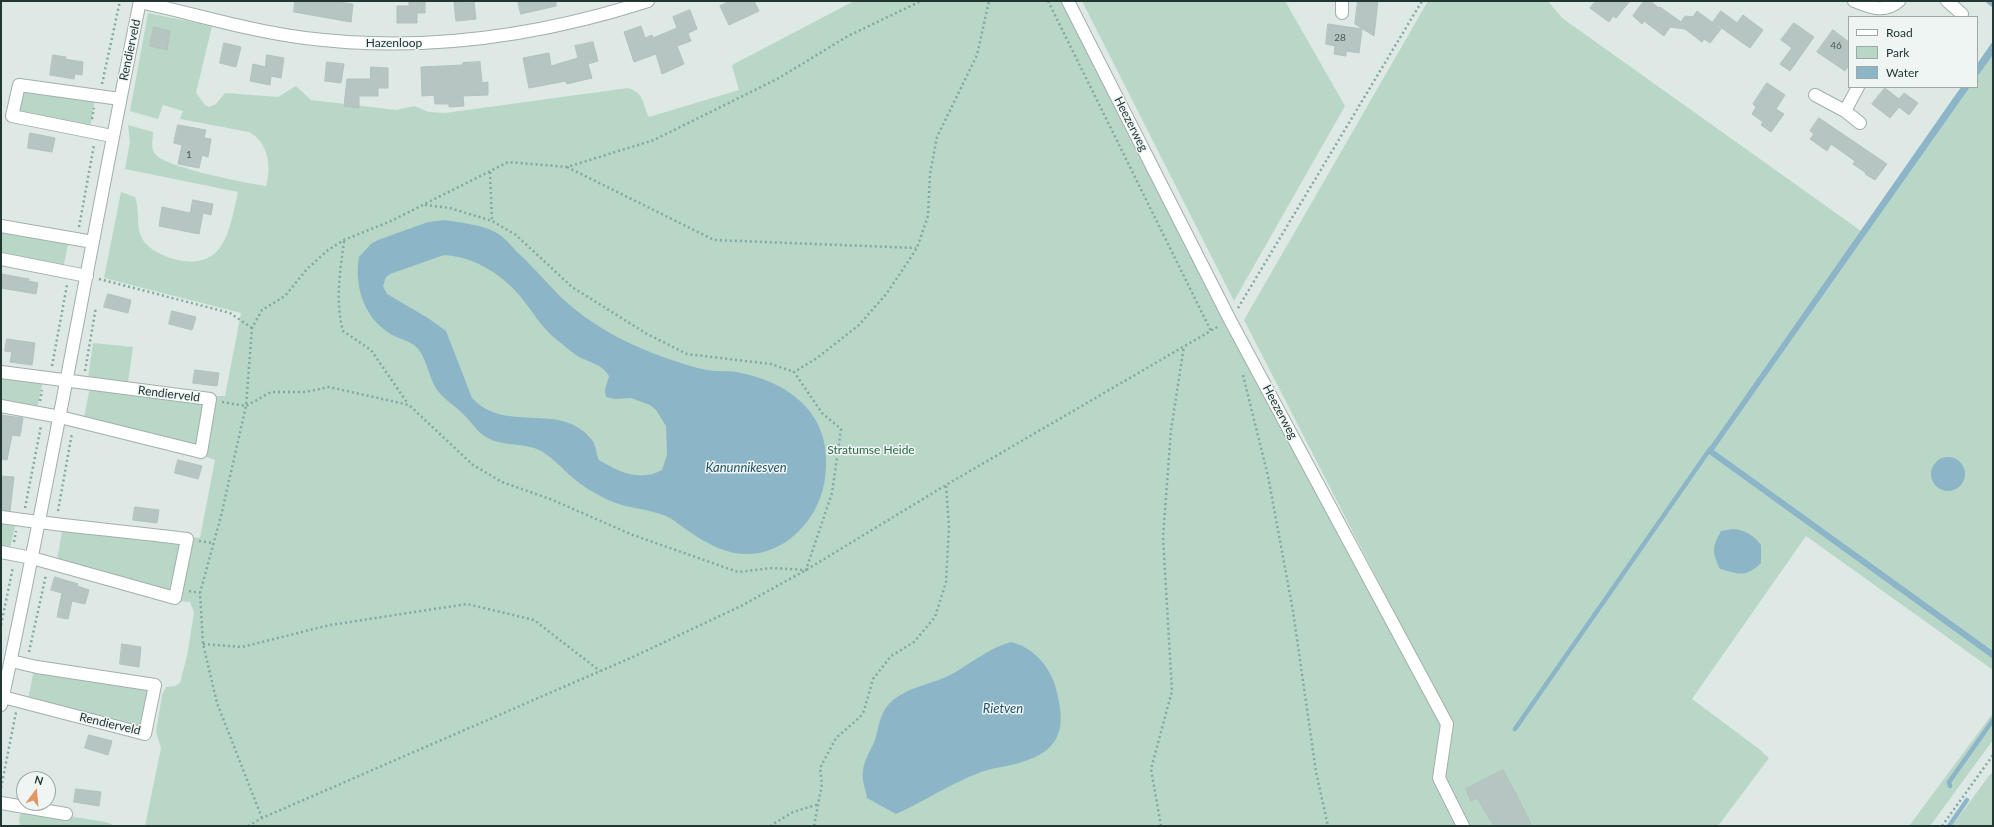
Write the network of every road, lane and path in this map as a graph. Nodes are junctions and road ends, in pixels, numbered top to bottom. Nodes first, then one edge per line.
1 (120, 1) edge
2 (648, 1) edge
3 (921, 1) edge
4 (989, 1) edge
5 (1048, 1) edge
6 (1068, 1) edge
7 (1422, 1) edge
8 (1854, 1) edge
9 (1899, 1) edge
10 (1946, 1) edge
11 (140, 2) edge
12 (1887, 13) edge
13 (1962, 14) dead end
14 (1857, 88) edge
15 (1815, 95) dead end
16 (98, 96) junction
17 (120, 99) junction
18 (1845, 111) junction
19 (1860, 123) dead end
20 (93, 132) junction
21 (112, 136) junction
22 (567, 167) junction
23 (490, 172) junction
24 (425, 205) junction
25 (492, 221) junction
26 (1, 226) edge
27 (76, 239) junction
28 (344, 240) junction
29 (93, 242) junction
30 (917, 248) junction
31 (1, 259) edge
32 (70, 272) junction
33 (87, 276) junction
34 (1230, 320) junction
35 (252, 328) junction
36 (1212, 331) junction
37 (1184, 346) junction
38 (1, 372) edge
39 (794, 372) junction
40 (1243, 372) dead end
41 (47, 378) junction
42 (67, 380) junction
43 (210, 399) junction
44 (409, 405) junction
45 (1, 406) edge
46 (246, 406) junction
47 (40, 413) junction
48 (60, 417) junction
49 (75, 421) junction
50 (946, 485) junction
51 (1, 517) edge
52 (20, 520) junction
53 (39, 523) junction
54 (55, 523) junction
55 (9, 553) edge
56 (32, 558) junction
57 (48, 562) junction
58 (806, 570) junction
59 (1, 625) edge
60 (203, 644) junction
61 (11, 661) junction
62 (26, 664) junction
63 (600, 671) junction
64 (4, 675) edge
65 (2, 701) edge
66 (18, 701) junction
67 (1993, 756) edge
68 (1, 788) edge
69 (1, 803) edge
70 (819, 804) junction
71 (66, 814) dead end
72 (262, 818) junction
73 (248, 826) edge
74 (770, 826) edge
75 (814, 826) edge
76 (1160, 826) edge
77 (1328, 826) edge
78 (1463, 826) edge
79 (1942, 826) edge

1 - 16 path, Rendierveld
2 - 11 street, Hazenloop
3 - 22 path
4 - 30 path
5 - 36 path
6 - 34 street, Heezerweg
7 - 34 path
8 - 12 street
9 - 12 street
10 - 13 street
11 - 17 street, Rendierveld
14 - 18 street
15 - 18 street
16 - 17 street
16 - 20 path, Rendierveld
16 - 20 street
17 - 21 street, Rendierveld
18 - 19 street
20 - 21 street
20 - 27 path, Rendierveld
21 - 29 street, Rendierveld
22 - 23 path
22 - 30 path
23 - 24 path
23 - 25 path
24 - 25 path
24 - 28 path
25 - 39 path
26 - 27 street
27 - 29 street
28 - 35 path
28 - 44 path
29 - 33 street, Rendierveld
30 - 39 path
31 - 32 street
32 - 33 street
32 - 41 path
33 - 35 path
33 - 42 street, Rendierveld
34 - 36 path
34 - 78 street, Heezerweg
35 - 46 path
36 - 37 path
37 - 50 path
37 - 76 path
38 - 41 street, Rendierveld
39 - 58 path
40 - 77 path
41 - 42 street, Rendierveld
41 - 47 path
42 - 43 street, Rendierveld
42 - 48 street, Rendierveld
43 - 46 path
43 - 49 street, Rendierveld
44 - 46 path
44 - 58 path
45 - 47 street, Rendierveld
46 - 60 path
47 - 48 street, Rendierveld
47 - 52 path
48 - 49 street, Rendierveld
48 - 53 street, Rendierveld
49 - 54 path
50 - 58 path
50 - 70 path
51 - 52 street
52 - 53 street
52 - 55 path
53 - 54 street
53 - 56 street, Rendierveld
54 - 57 street
55 - 56 street
55 - 59 path
56 - 57 street
56 - 61 street, Rendierveld
57 - 62 path
58 - 63 path
60 - 63 path
60 - 72 path
61 - 62 street, Rendierveld
61 - 64 street, Rendierveld
62 - 66 street, Rendierveld
63 - 72 path
64 - 65 street, Rendierveld
65 - 66 street, Rendierveld
66 - 68 path
67 - 79 path
69 - 71 street
70 - 74 path
70 - 75 path
72 - 73 path

